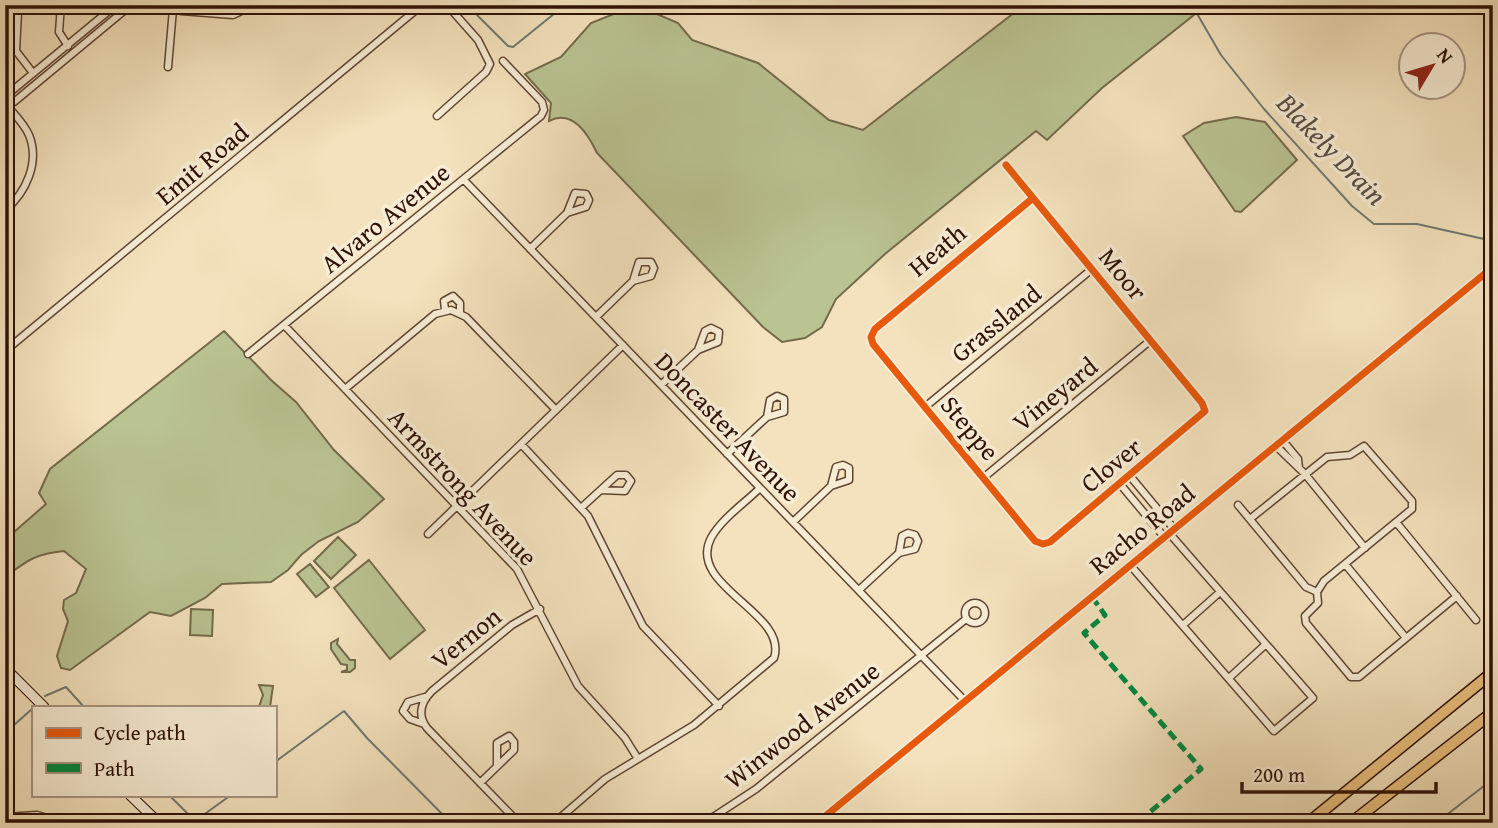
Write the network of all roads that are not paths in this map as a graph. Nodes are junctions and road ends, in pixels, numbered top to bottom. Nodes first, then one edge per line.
1 (61, 5) edge
2 (131, 5) edge
3 (254, 5) edge
4 (422, 5) edge
5 (447, 5) edge
6 (114, 7) edge
7 (171, 7) edge
8 (18, 12) dead end
9 (118, 16) junction
10 (67, 45) junction
11 (73, 53) junction
12 (503, 61) dead end
13 (42, 65) junction
14 (167, 66) dead end
15 (33, 73) junction
16 (49, 73) junction
17 (5, 102) edge
18 (437, 116) dead end
19 (1006, 165) dead end
20 (464, 180) junction
21 (1033, 198) junction
22 (7, 207) edge
23 (568, 213) dead end
24 (530, 248) junction
25 (1092, 269) junction
26 (1492, 269) edge
27 (633, 281) dead end
28 (445, 310) junction
29 (460, 312) junction
30 (596, 317) junction
31 (284, 326) junction
32 (871, 337) joint
33 (1150, 340) junction
34 (623, 345) junction
35 (698, 350) dead end
36 (5, 351) edge
37 (248, 355) dead end
38 (661, 385) junction
39 (345, 389) junction
40 (925, 407) junction
41 (556, 410) junction
42 (1205, 411) joint
43 (766, 417) dead end
44 (1280, 443) junction
45 (521, 444) junction
46 (727, 454) junction
47 (1302, 471) junction
48 (1130, 476) junction
49 (984, 478) junction
50 (1120, 484) junction
51 (831, 486) dead end
52 (760, 488) junction
53 (601, 491) dead end
54 (1238, 505) dead end
55 (454, 508) junction
56 (582, 508) junction
57 (1250, 519) junction
58 (793, 522) junction
59 (1396, 522) junction
60 (428, 534) dead end
61 (1170, 534) junction
62 (1040, 544) joint
63 (1365, 548) junction
64 (899, 552) dead end
65 (1345, 564) junction
66 (1131, 566) junction
67 (859, 590) junction
68 (1220, 592) junction
69 (1317, 592) junction
70 (1457, 597) junction
71 (540, 609) junction
72 (967, 619) dead end
73 (1476, 620) dead end
74 (1182, 625) junction
75 (1406, 638) junction
76 (1265, 645) junction
77 (921, 655) junction
78 (5, 668) edge
79 (1493, 672) edge
80 (1229, 678) junction
81 (427, 696) junction
82 (965, 701) junction
83 (43, 706) edge
84 (719, 706) junction
85 (1493, 712) edge
86 (424, 723) junction
87 (638, 759) junction
88 (497, 765) dead end
89 (480, 783) junction
90 (131, 796) edge
91 (5, 817) edge
92 (64, 823) edge
93 (159, 823) edge
94 (519, 823) edge
95 (554, 823) edge
96 (704, 823) edge
97 (817, 823) edge
98 (1308, 823) edge
99 (1351, 823) edge

1 - 10 street
2 - 9 street
3 - 7 street
4 - 36 street, Emit Road
5 - 18 street
6 - 9 street
6 - 10 street
7 - 14 street
8 - 15 street
9 - 11 street
10 - 11 street
10 - 13 street
11 - 16 street
12 - 20 street, Alvaro Avenue
13 - 15 street
13 - 16 street
15 - 17 street
16 - 17 street
17 - 22 street
19 - 21 street, Moor
20 - 24 street, Doncaster Avenue
20 - 31 street, Alvaro Avenue
21 - 25 street, Moor
21 - 32 street, Heath
23 - 24 street
24 - 30 street, Doncaster Avenue
25 - 33 street, Moor
25 - 40 street, Grassland
26 - 44 street, Racho Road
27 - 30 street
28 - 29 street
28 - 29 street
28 - 39 street
29 - 41 street
30 - 34 street, Doncaster Avenue
31 - 37 street, Alvaro Avenue
31 - 39 street, Armstrong Avenue
32 - 40 street, Steppe
33 - 42 street, Moor
33 - 49 street, Vineyard
34 - 38 street, Doncaster Avenue
34 - 41 street
35 - 38 street
38 - 46 street, Doncaster Avenue
39 - 55 street, Armstrong Avenue
40 - 49 street, Steppe
41 - 45 street
42 - 48 street, Clover
43 - 46 street
44 - 47 street
44 - 61 street, Racho Road
45 - 55 street
45 - 56 street
46 - 52 street, Doncaster Avenue
47 - 57 street
47 - 59 street
47 - 63 street
48 - 50 street, Clover
48 - 61 street
49 - 62 street, Steppe
50 - 61 street
50 - 62 street, Clover
51 - 58 street
52 - 58 street, Doncaster Avenue
52 - 84 street
53 - 56 street
54 - 57 street
55 - 60 street
55 - 71 street, Armstrong Avenue
56 - 84 street
57 - 69 street
58 - 67 street, Doncaster Avenue
59 - 63 street
59 - 70 street
61 - 66 street, Racho Road
61 - 68 street
63 - 65 street
64 - 67 street
65 - 69 street
65 - 75 street
66 - 74 street
66 - 82 street, Racho Road
67 - 77 street, Doncaster Avenue
68 - 74 street
68 - 76 street
69 - 75 street
70 - 73 street
70 - 75 street
71 - 81 street, Vernon
71 - 87 street, Armstrong Avenue
72 - 77 street, Winwood Avenue
74 - 80 street
76 - 80 street
76 - 80 street
77 - 82 street, Doncaster Avenue
77 - 96 street, Winwood Avenue
78 - 83 main road
79 - 98 highway
81 - 86 street, Vernon
81 - 86 street
82 - 97 street, Racho Road
84 - 87 street
85 - 99 highway
86 - 89 street
87 - 95 street
88 - 89 street
89 - 94 street
90 - 93 main road
91 - 92 street

